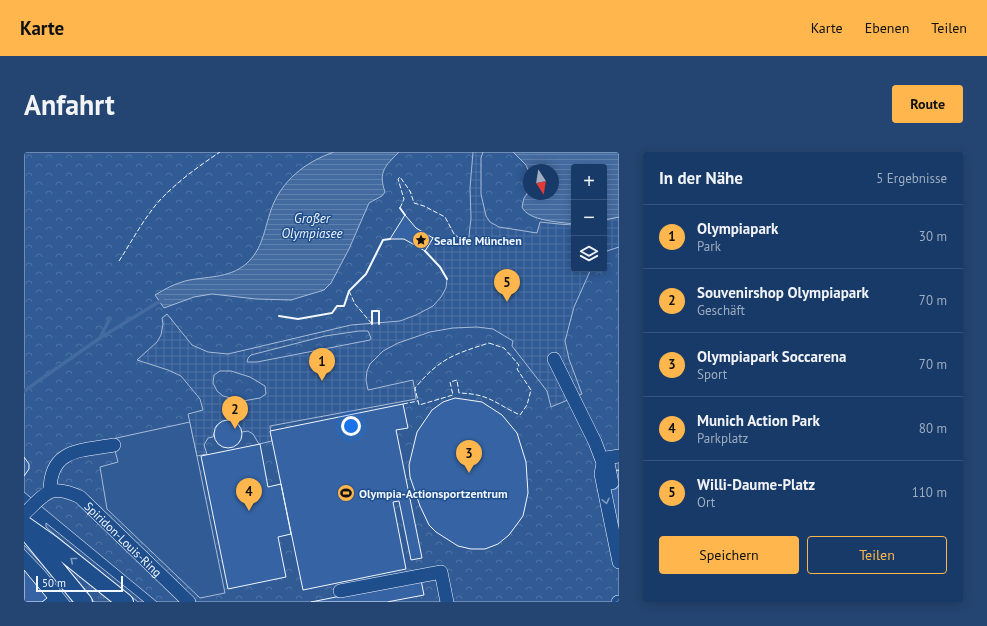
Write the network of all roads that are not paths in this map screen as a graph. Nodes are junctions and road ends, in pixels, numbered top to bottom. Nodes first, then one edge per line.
1 (554, 359) dead end
2 (114, 445) dead end
3 (610, 459) edge
4 (612, 483) dead end
5 (50, 491) junction
6 (24, 514) edge
7 (24, 524) edge
8 (24, 528) edge
9 (619, 562) edge
10 (340, 591) dead end
11 (84, 602) edge
12 (125, 602) edge
13 (189, 602) edge
14 (447, 602) edge

1 - 3 street
2 - 5 street
3 - 4 street
3 -> 9 street
5 - 6 street
5 - 13 street, Spiridon-Louis-Ring
12 -> 7 main road
8 - 11 main road
10 - 14 street

